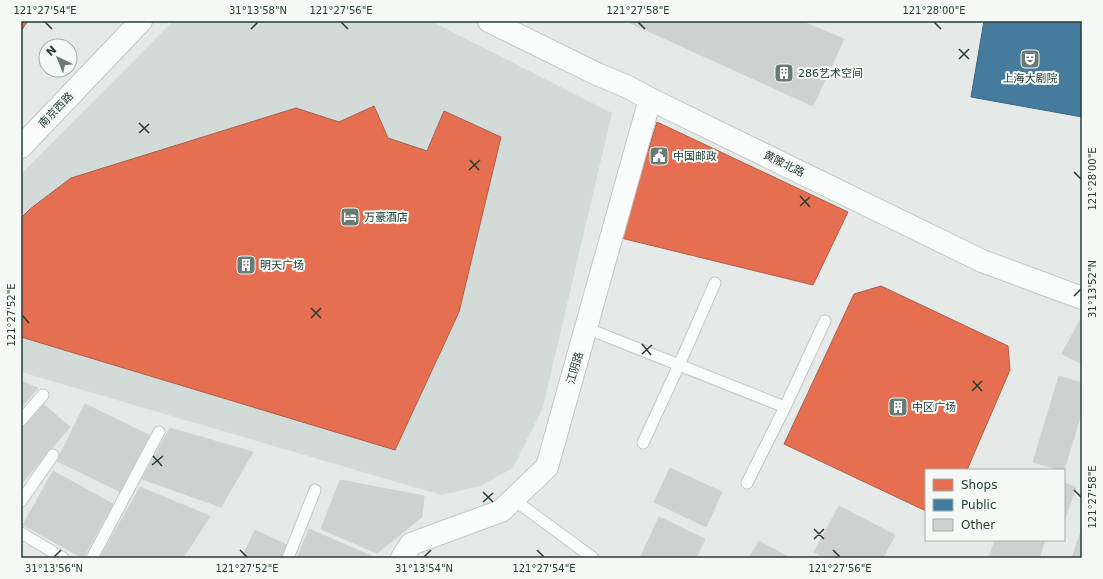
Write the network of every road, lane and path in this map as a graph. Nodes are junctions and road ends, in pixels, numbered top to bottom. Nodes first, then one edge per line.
1 (141, 21) edge
2 (490, 21) edge
3 (650, 99) junction
4 (21, 147) edge
5 (714, 283) dead end
6 (1082, 298) edge
7 (825, 321) dead end
8 (586, 328) junction
9 (679, 365) junction
10 (43, 395) dead end
11 (785, 407) junction
12 (21, 420) edge
13 (159, 432) dead end
14 (642, 443) dead end
15 (53, 455) dead end
16 (747, 483) dead end
17 (315, 490) dead end
18 (513, 499) junction
19 (21, 501) edge
20 (21, 533) edge
21 (64, 558) edge
22 (92, 558) edge
23 (288, 558) edge
24 (402, 558) edge
25 (593, 558) edge

1 - 4 street, 南京西路
2 - 3 street, 黄陂北路
3 - 6 street, 黄陂北路
3 - 8 street, 江阴路
5 - 9 lane
7 - 11 lane
8 - 9 lane
8 - 18 street, 江阴路
9 - 11 lane
9 - 14 lane
10 - 12 lane
11 - 16 lane
13 - 22 lane
15 - 19 lane
17 - 23 lane
18 - 24 street, 江阴路
18 - 25 lane
20 - 21 lane

